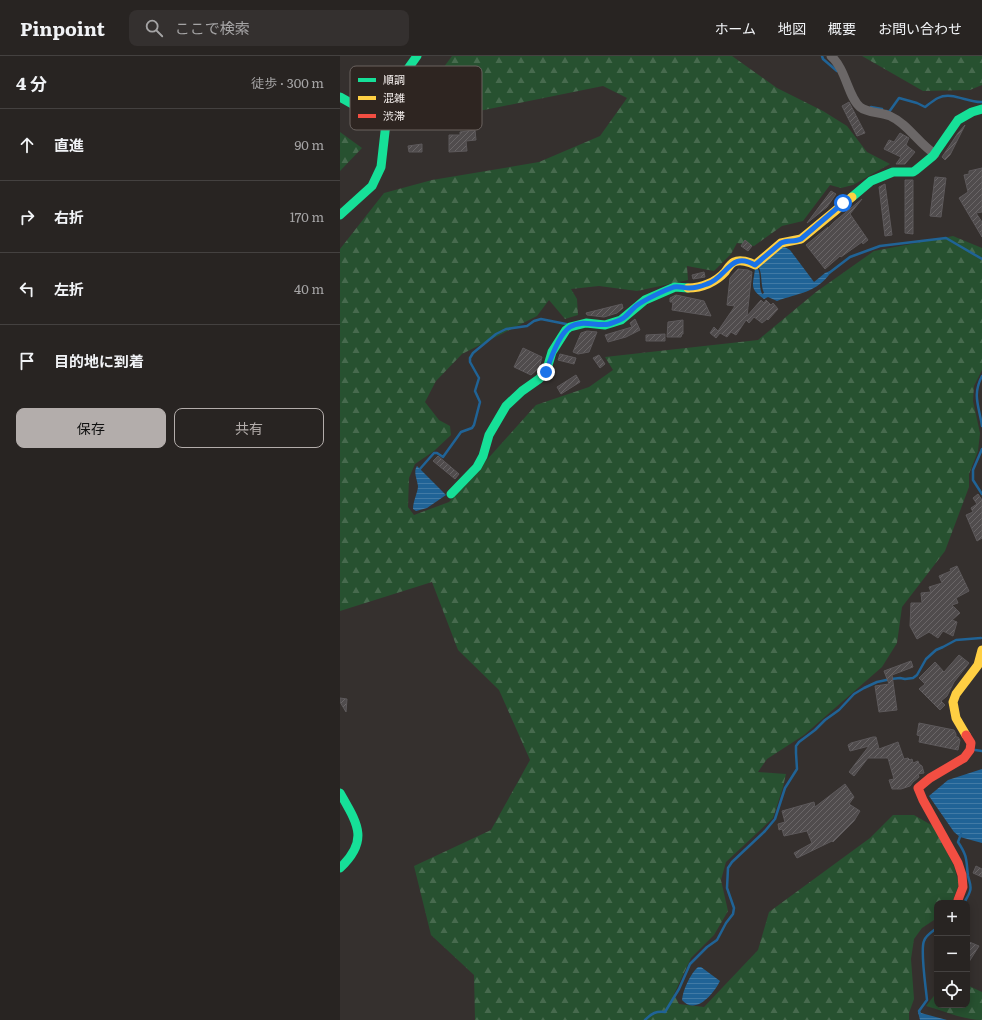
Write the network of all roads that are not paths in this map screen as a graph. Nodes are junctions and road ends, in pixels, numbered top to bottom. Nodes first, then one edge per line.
1 (417, 56) edge
2 (831, 56) edge
3 (410, 66) edge
4 (340, 97) edge
5 (350, 103) edge
6 (982, 109) edge
7 (385, 130) edge
8 (935, 154) junction
9 (340, 215) edge
10 (451, 494) dead end
11 (982, 650) edge
12 (340, 793) edge
13 (340, 868) edge
14 (958, 900) dead end

1 - 3 street
2 - 8 street
4 - 5 street
6 - 8 street
7 - 9 street
8 - 10 street
11 - 14 street
12 - 13 street

